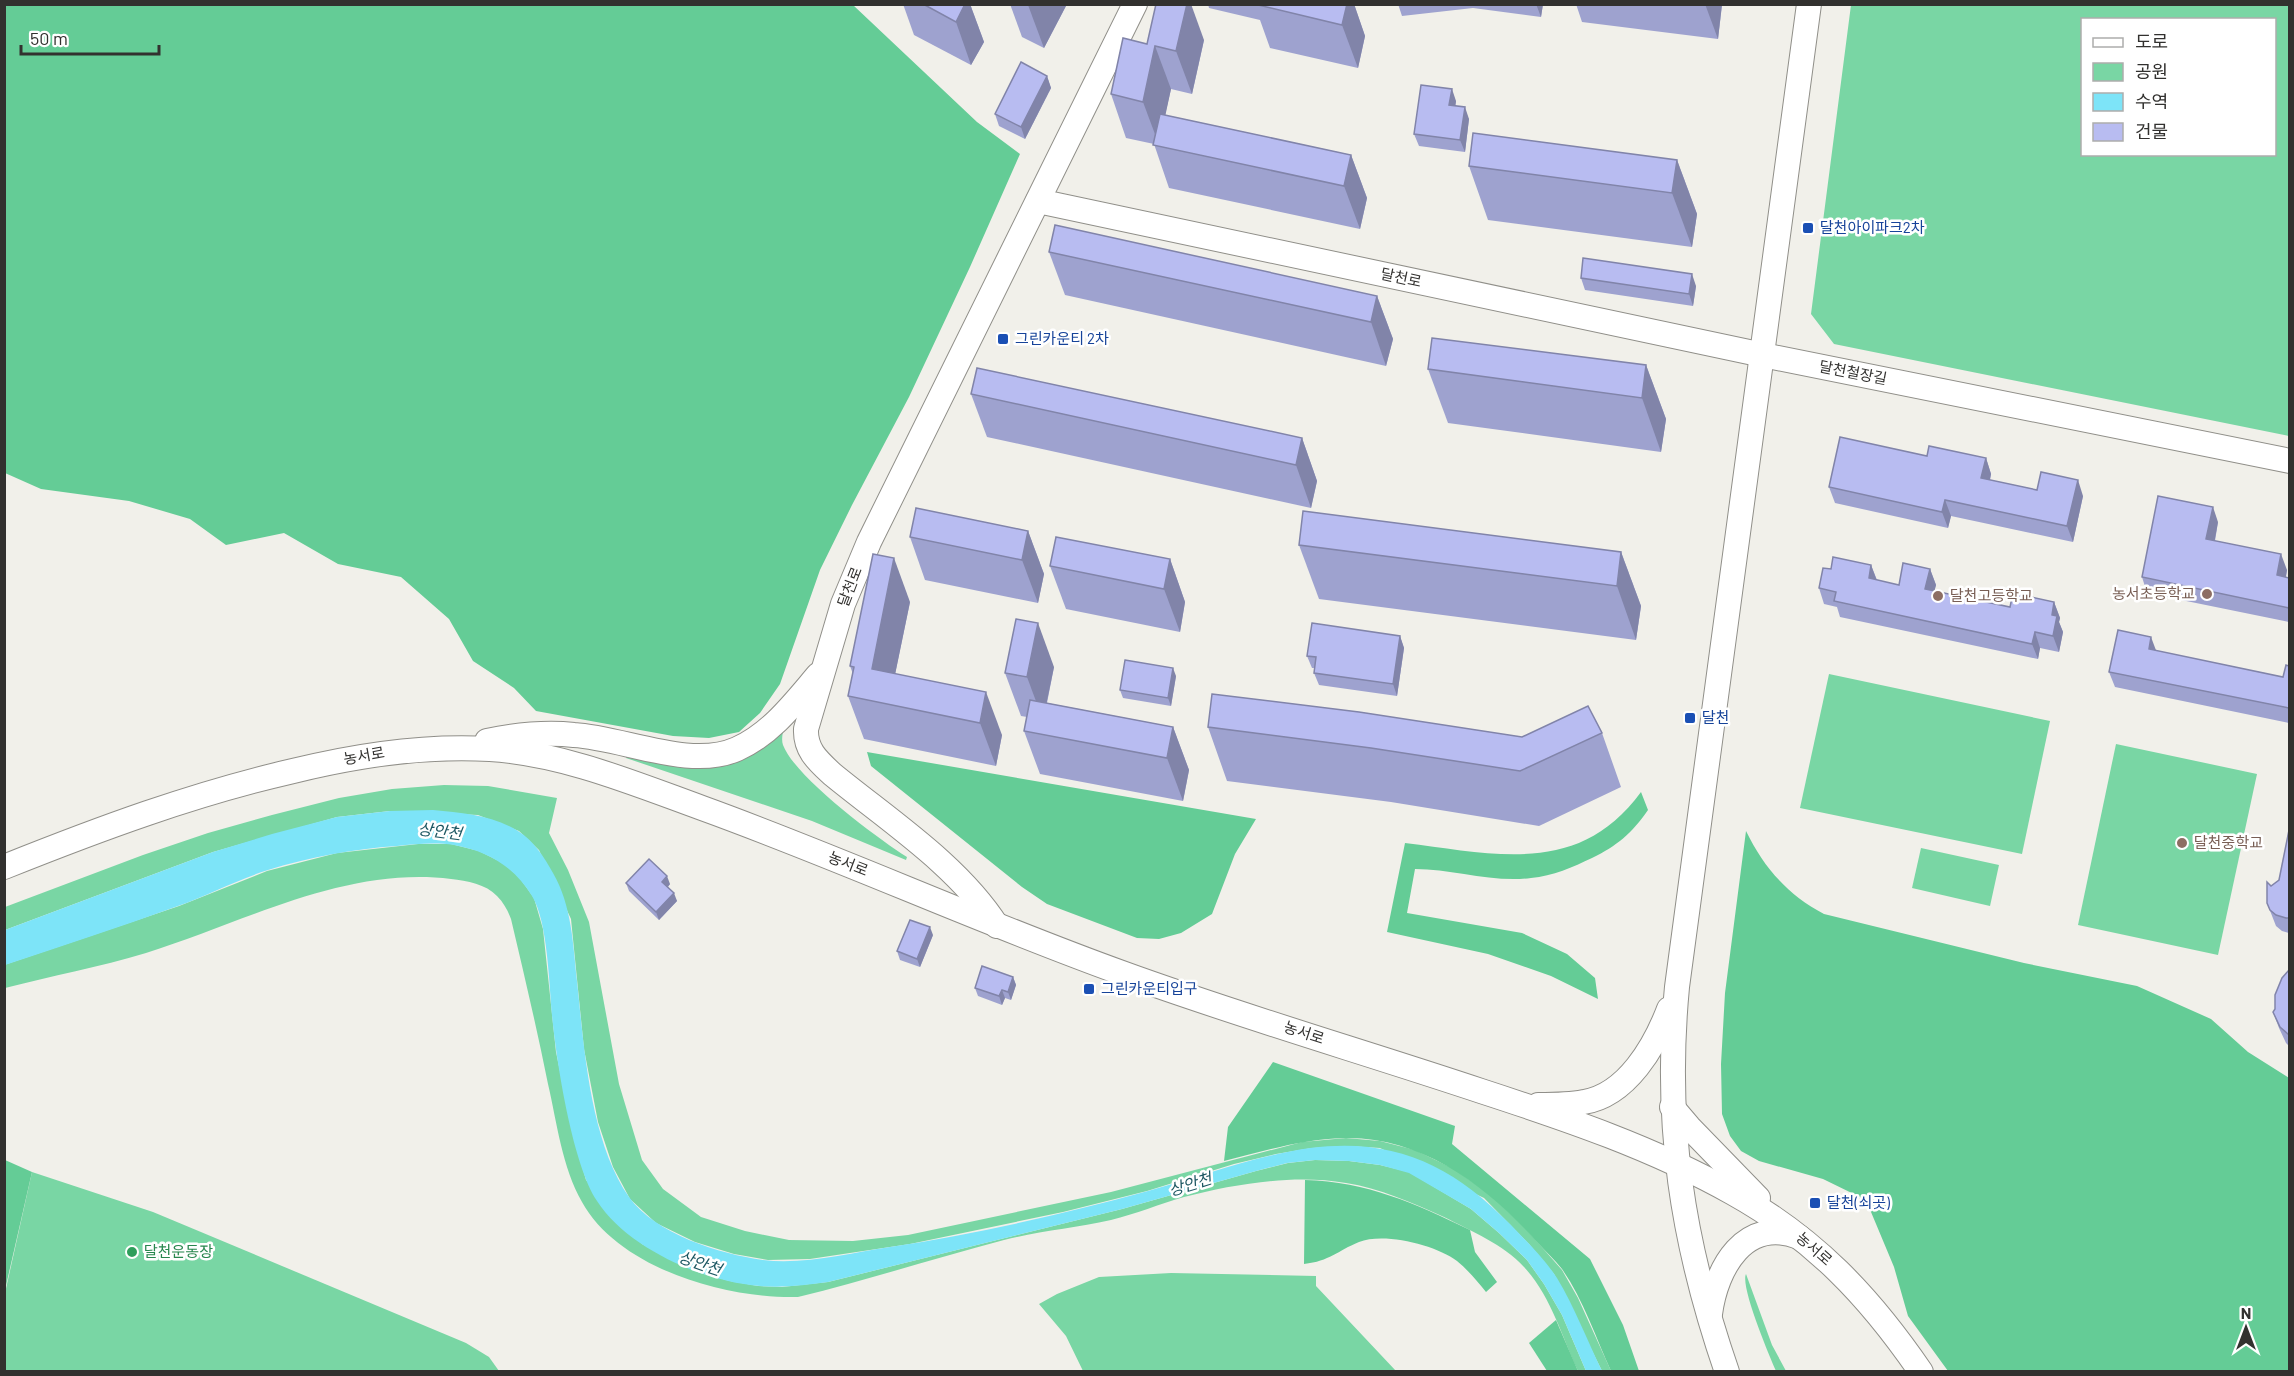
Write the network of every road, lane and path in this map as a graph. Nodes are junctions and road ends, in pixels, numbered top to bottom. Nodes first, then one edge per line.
1 (1135, 4) edge
2 (1809, 4) edge
3 (1038, 201) junction
4 (1763, 356) junction
5 (2289, 461) edge
6 (824, 668) junction
7 (451, 748) junction
8 (4, 867) edge
9 (997, 926) junction
10 (1677, 987) junction
11 (1525, 1105) junction
12 (1672, 1107) junction
13 (1676, 1163) junction
14 (1775, 1218) junction
15 (1804, 1239) junction
16 (1709, 1319) junction
17 (1727, 1371) edge
18 (1921, 1371) edge

1 - 3 street, 달천로
2 - 4 street
3 - 4 street, 달천로
3 - 6 street, 달천로
4 - 5 street, 달천철장길
4 - 10 street
6 - 7 street
6 - 9 street, 달천로
7 - 8 street, 농서로
7 - 9 street, 농서로
9 - 11 street, 농서로
10 - 11 street
10 - 12 street
11 - 13 street, 농서로
12 - 13 street
12 - 14 street
13 - 14 street, 농서로
13 - 16 street
14 - 15 street, 농서로
15 - 16 street
15 - 18 street, 농서로
16 - 17 street

